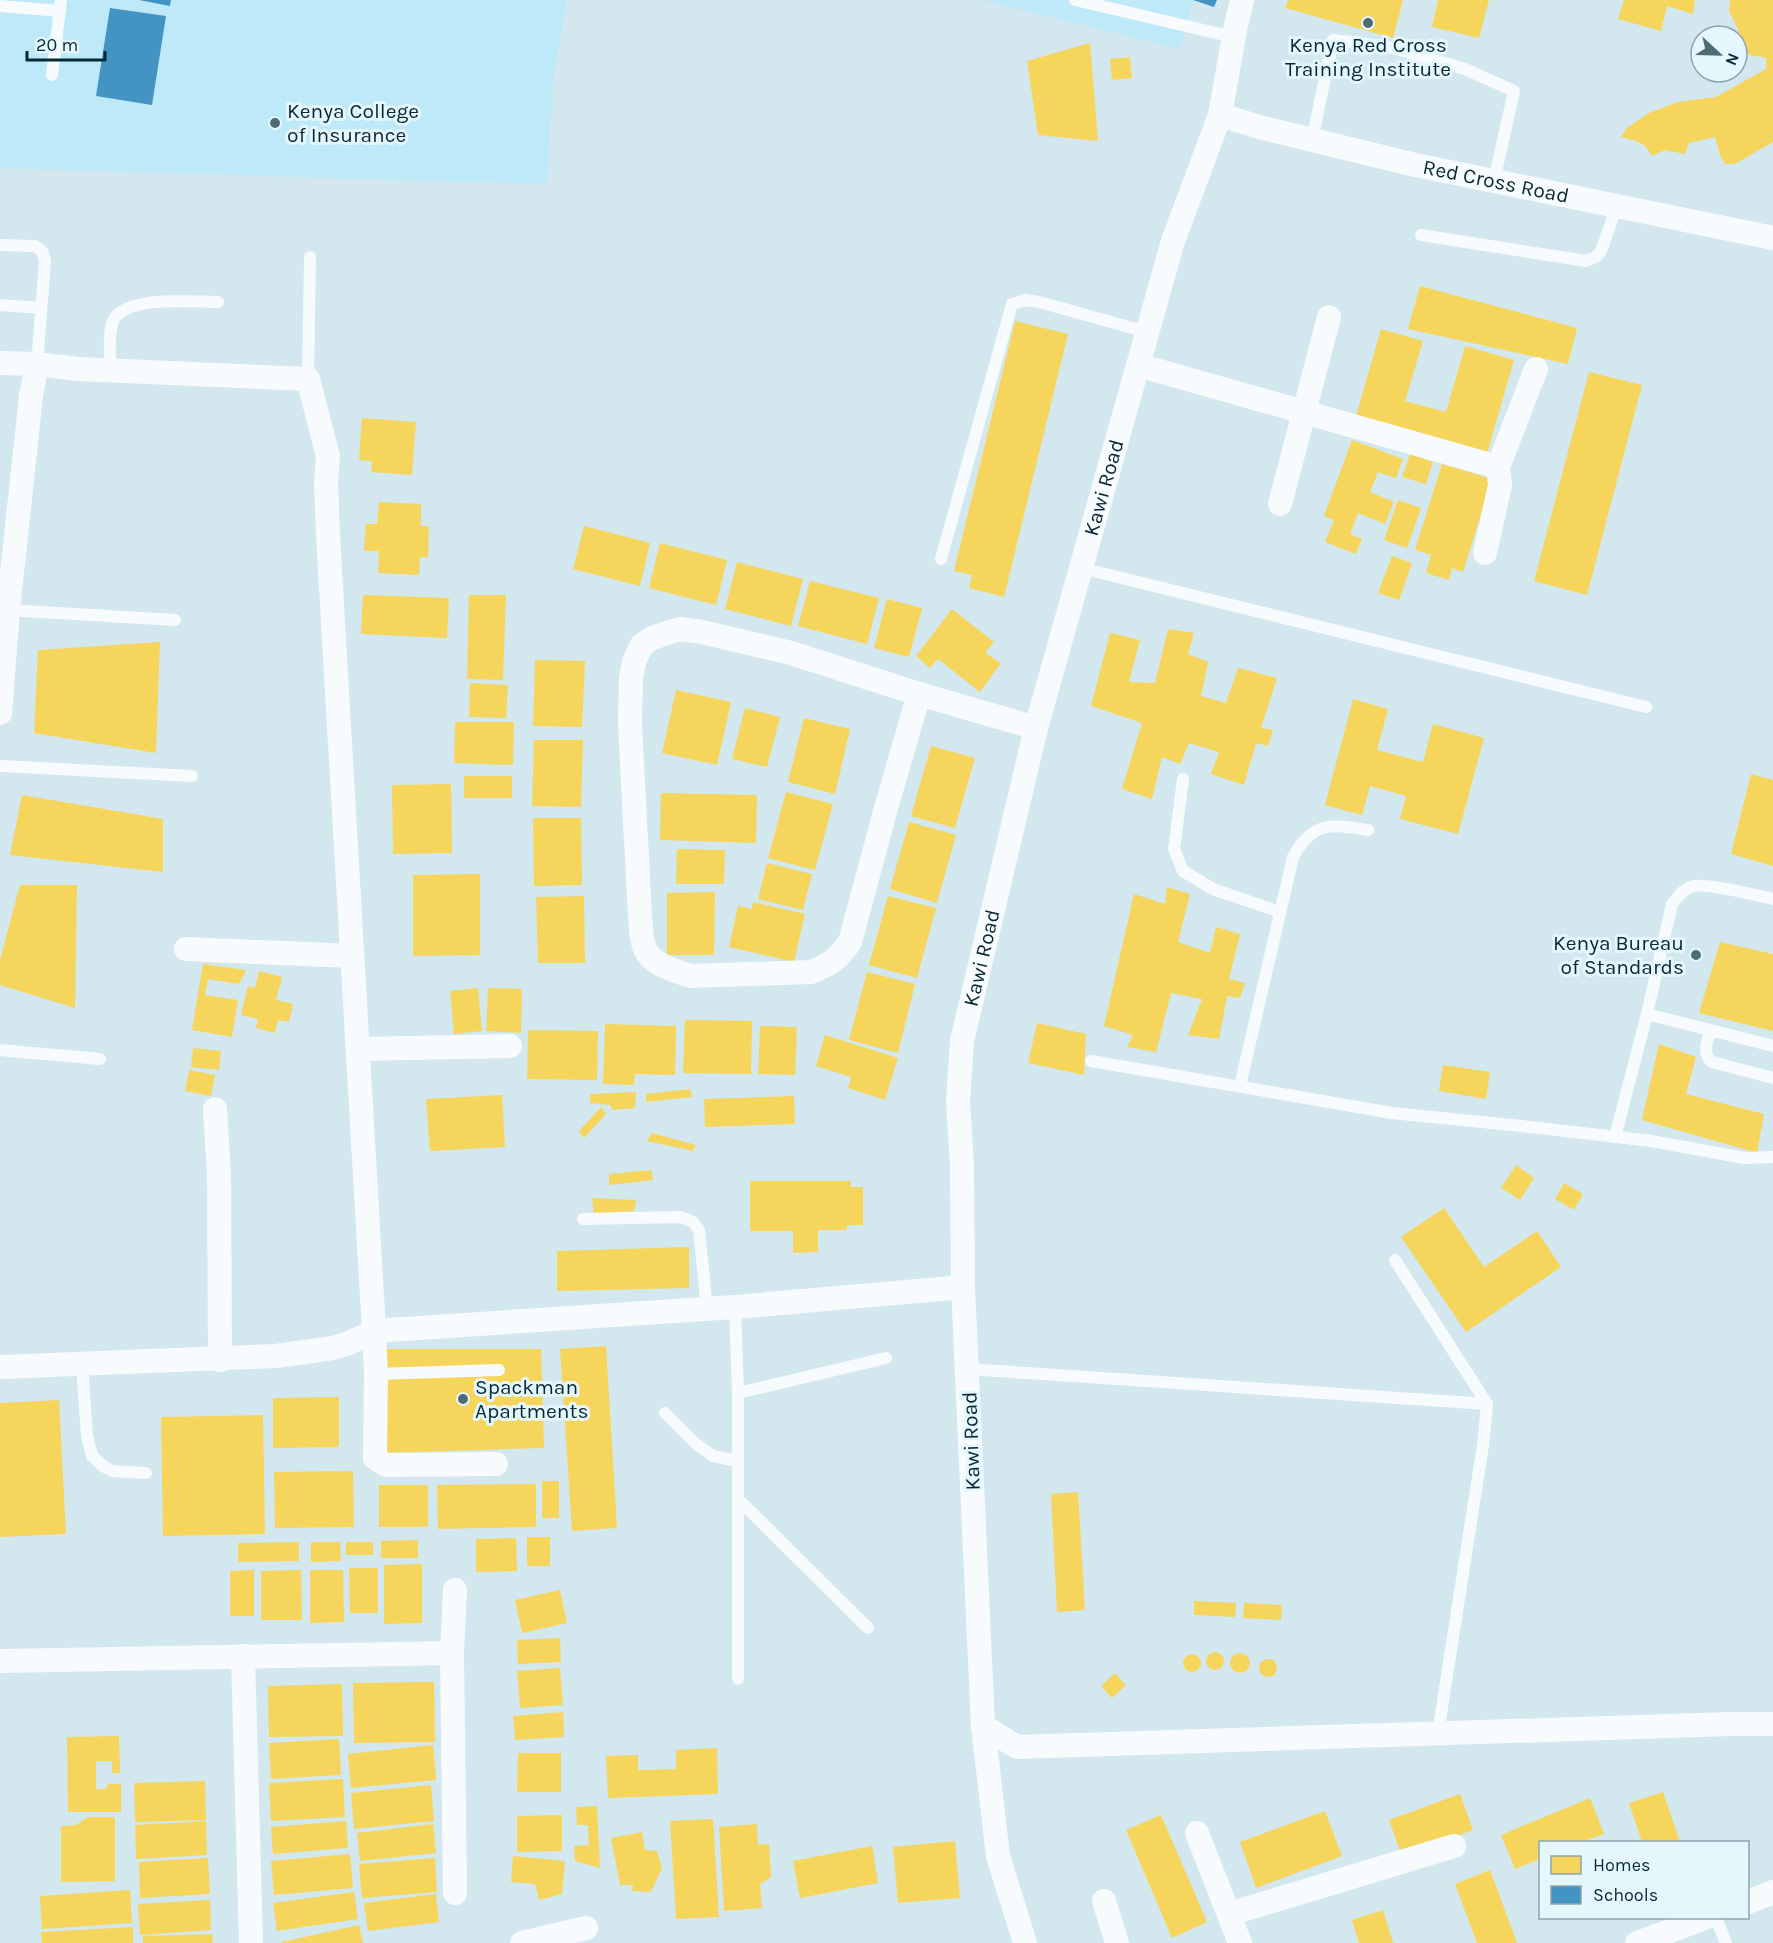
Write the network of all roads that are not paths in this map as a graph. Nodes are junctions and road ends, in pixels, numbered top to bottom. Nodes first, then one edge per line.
1 (1075, 0) edge
2 (1242, 0) edge
3 (60, 5) edge
4 (0, 6) edge
5 (1233, 37) junction
6 (52, 75) dead end
7 (1220, 115) junction
8 (1312, 140) junction
9 (1494, 181) junction
10 (1617, 206) junction
11 (1421, 235) dead end
12 (1773, 238) edge
13 (0, 244) edge
14 (310, 257) dead end
15 (218, 302) dead end
16 (0, 305) edge
17 (41, 308) junction
18 (1329, 318) dead end
19 (1147, 332) junction
20 (0, 363) edge
21 (37, 364) junction
22 (1138, 366) junction
23 (1536, 369) dead end
24 (110, 370) junction
25 (308, 379) junction
26 (1304, 413) junction
27 (1498, 466) junction
28 (1280, 504) dead end
29 (1485, 553) dead end
30 (941, 559) dead end
31 (1081, 568) junction
32 (8, 610) junction
33 (175, 620) dead end
34 (919, 694) junction
35 (1646, 707) dead end
36 (0, 713) edge
37 (1036, 728) junction
38 (0, 766) edge
39 (192, 776) dead end
40 (1183, 779) dead end
41 (1368, 830) dead end
42 (1773, 899) edge
43 (1280, 912) junction
44 (186, 949) dead end
45 (352, 956) junction
46 (1647, 1014) junction
47 (1710, 1031) junction
48 (510, 1046) dead end
49 (1773, 1046) edge
50 (358, 1049) junction
51 (0, 1050) edge
52 (100, 1059) dead end
53 (1091, 1060) dead end
54 (1773, 1078) edge
55 (1240, 1086) junction
56 (215, 1109) dead end
57 (1615, 1137) junction
58 (1773, 1157) edge
59 (583, 1220) dead end
60 (1395, 1260) dead end
61 (963, 1287) junction
62 (735, 1307) junction
63 (707, 1308) junction
64 (374, 1331) junction
65 (886, 1358) dead end
66 (220, 1359) junction
67 (81, 1365) junction
68 (0, 1367) edge
69 (968, 1369) junction
70 (499, 1371) dead end
71 (376, 1374) junction
72 (738, 1393) junction
73 (1487, 1404) junction
74 (664, 1413) dead end
75 (738, 1461) junction
76 (496, 1464) dead end
77 (146, 1473) dead end
78 (739, 1500) junction
79 (455, 1590) dead end
80 (868, 1628) dead end
81 (452, 1653) junction
82 (243, 1656) junction
83 (0, 1661) edge
84 (738, 1679) dead end
85 (1773, 1724) edge
86 (983, 1726) junction
87 (1438, 1733) junction
88 (1197, 1833) dead end
89 (1454, 1846) dead end
90 (1773, 1892) edge
91 (454, 1893) dead end
92 (1104, 1901) dead end
93 (1749, 1902) edge
94 (1229, 1914) junction
95 (1701, 1919) edge
96 (1717, 1919) edge
97 (586, 1928) dead end
98 (251, 1941) dead end
99 (1237, 1942) edge
100 (522, 1943) edge
101 (1025, 1943) edge
102 (1117, 1943) edge
103 (1637, 1943) edge
104 (1726, 1943) edge

1 - 5 lane
2 - 5 street, Kawi Road
3 - 4 lane
3 - 6 lane
5 - 7 street, Kawi Road
7 - 8 street, Red Cross Road
7 - 19 street, Kawi Road
8 - 9 street, Red Cross Road
8 - 9 lane
9 - 10 street, Red Cross Road
10 - 11 lane
10 - 12 street, Red Cross Road
13 - 17 lane
14 - 25 lane
15 - 24 lane
16 - 17 lane
17 - 21 lane
18 - 26 street
19 - 22 street, Kawi Road
19 - 30 lane
20 - 21 street
21 - 24 street
21 - 32 street
22 - 26 street
22 - 31 street, Kawi Road
23 - 27 street
24 - 25 street
25 - 45 street
26 - 27 street
26 - 28 street
27 - 29 street
31 - 35 lane
31 - 37 street, Kawi Road
32 - 33 lane
32 - 36 street
34 - 34 street
34 - 37 street
37 - 61 street, Kawi Road
38 - 39 lane
40 - 43 lane
41 - 43 lane
42 - 46 lane
43 - 55 lane
44 - 45 street
45 - 50 street
46 - 47 lane
46 - 57 lane
47 - 49 lane
47 - 54 lane
48 - 50 street
50 - 64 street
51 - 52 lane
53 - 55 lane
55 - 57 lane
56 - 66 street
57 - 58 lane
59 - 63 lane
60 - 73 lane
61 - 62 street
61 - 69 street, Kawi Road
62 - 63 street
62 - 72 lane
63 - 64 street
64 - 66 street
64 - 71 street
65 - 72 lane
66 - 67 street
67 - 68 street
67 - 77 lane
69 - 73 lane
69 - 86 street, Kawi Road
70 - 71 lane
71 - 76 street
72 - 75 lane
73 - 87 lane
74 - 75 lane
75 - 78 lane
78 - 80 lane
78 - 84 lane
79 - 81 street
81 - 82 street
81 - 91 street
82 - 83 street
82 - 98 street
85 - 87 street
86 - 87 street
86 - 101 street, Kawi Road
88 - 94 street
89 - 94 street
90 - 93 street
92 - 102 street
94 - 99 street
95 - 103 street
96 - 104 lane
97 - 100 street

